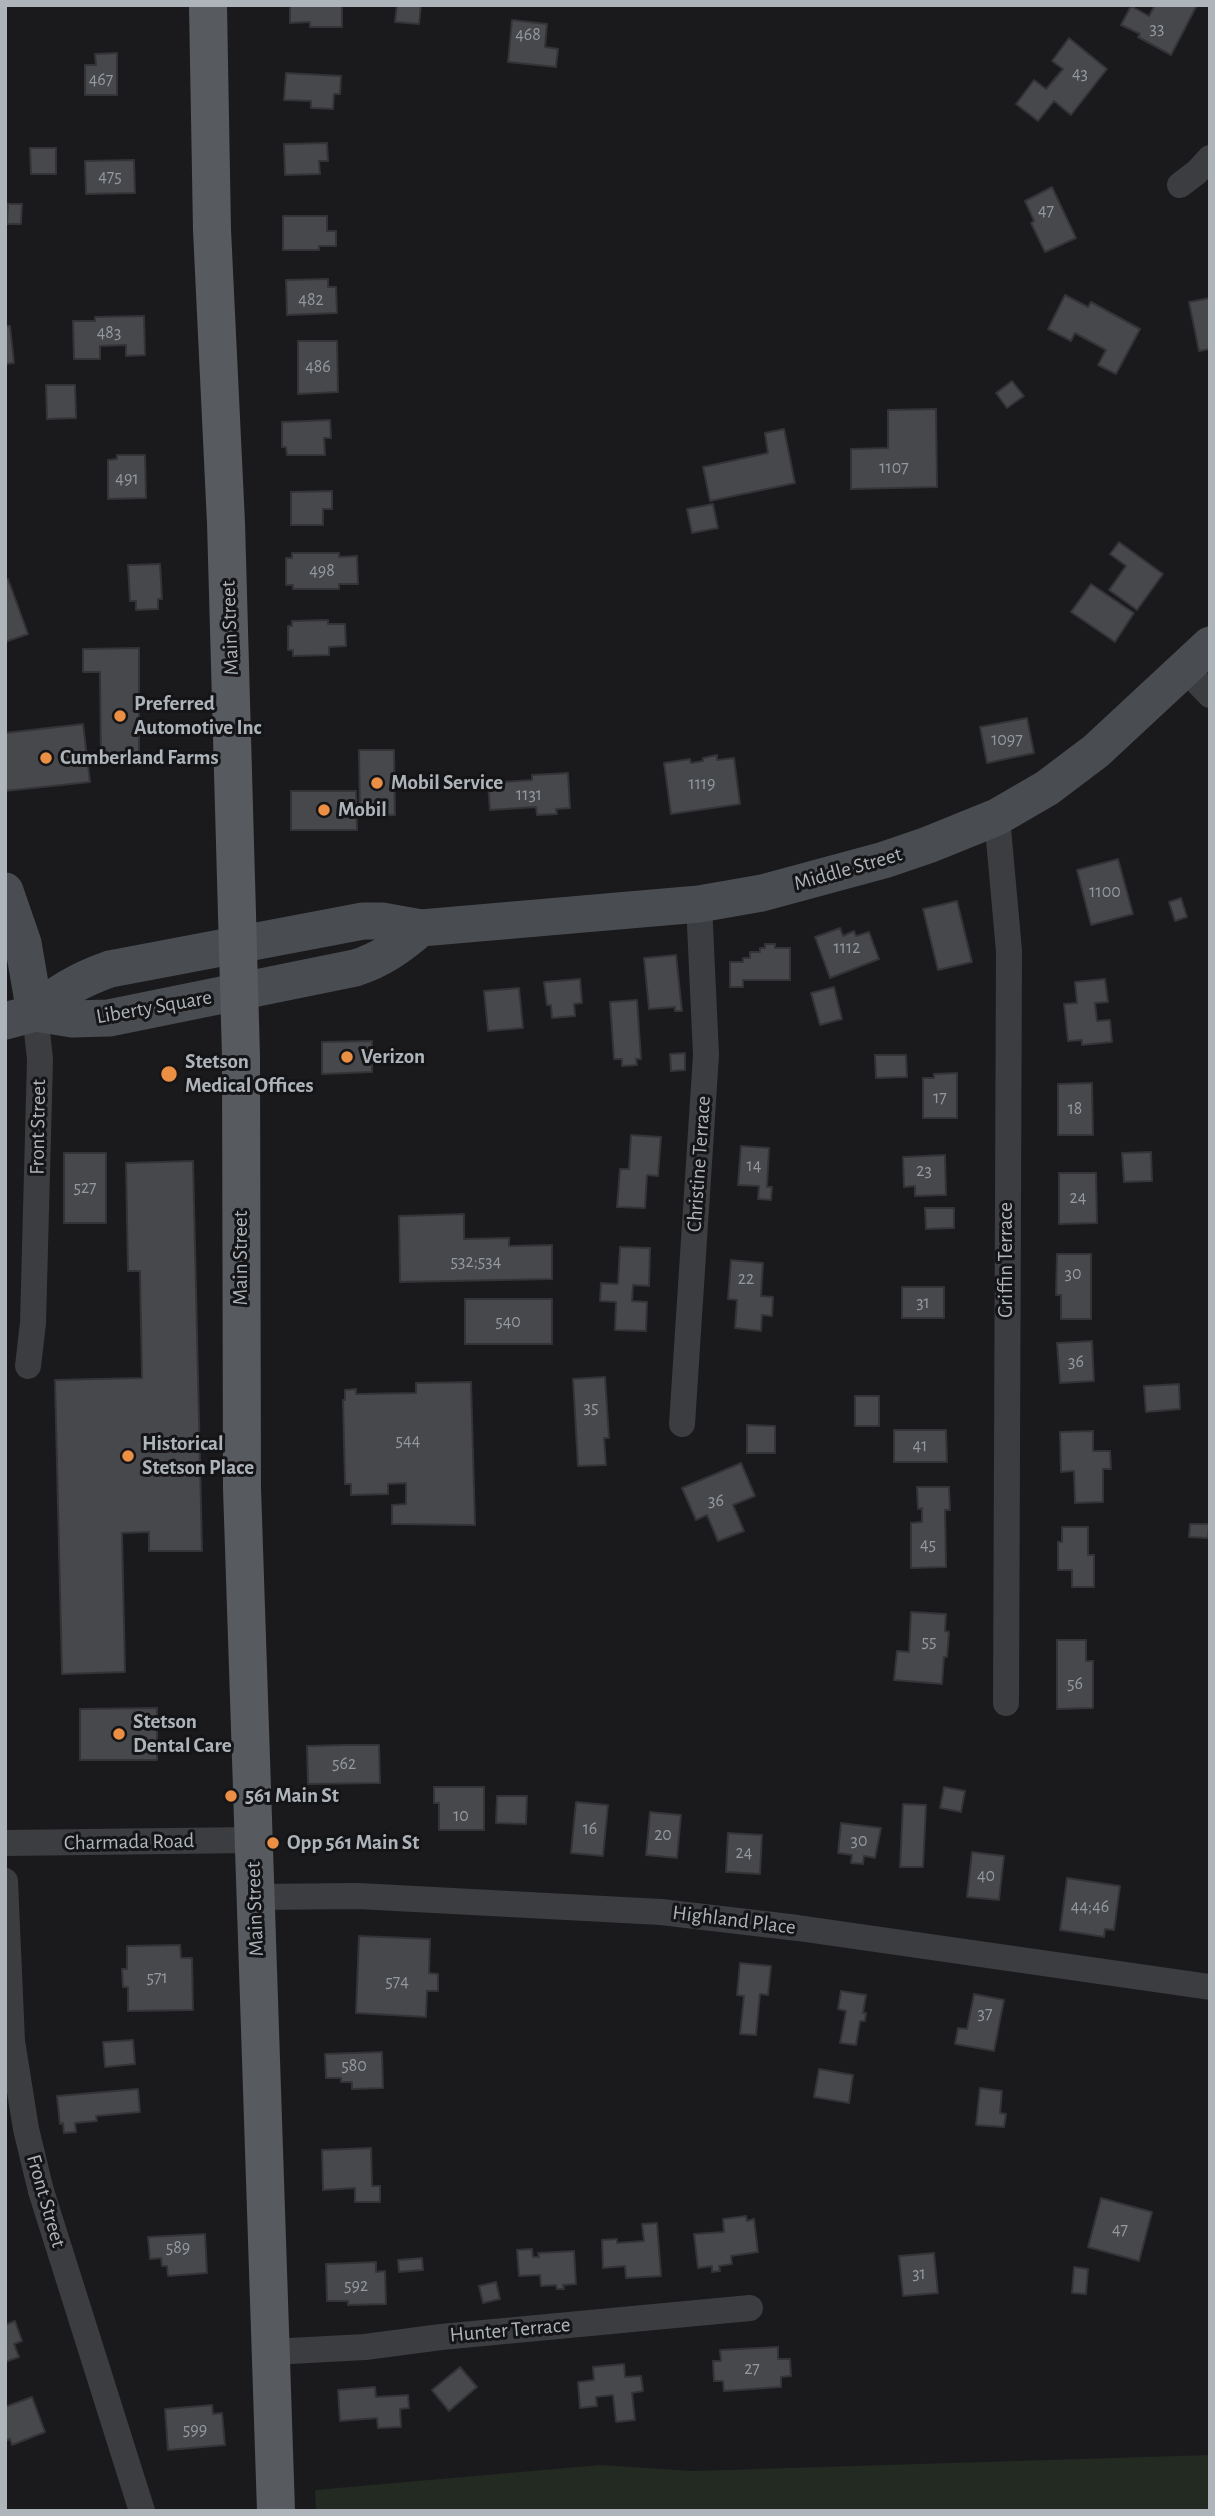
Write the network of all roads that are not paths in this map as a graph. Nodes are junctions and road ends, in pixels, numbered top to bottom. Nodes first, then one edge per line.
1 (208, 5) edge
2 (1210, 158) edge
3 (1180, 185) dead end
4 (1198, 657) edge
5 (1210, 695) edge
6 (997, 817) junction
7 (5, 891) edge
8 (699, 904) junction
9 (421, 929) junction
10 (237, 944) junction
11 (239, 992) junction
12 (20, 1017) edge
13 (28, 1366) dead end
14 (682, 1424) dead end
15 (1006, 1703) dead end
16 (253, 1840) junction
17 (5, 1843) edge
18 (5, 1881) edge
19 (255, 1897) junction
20 (1210, 1987) edge
21 (750, 2308) dead end
22 (271, 2352) junction
23 (142, 2511) edge
24 (276, 2511) edge

1 - 10 main road, Main Street
2 - 3 street
4 - 5 street
4 - 6 main road, Middle Street
6 - 8 main road, Middle Street
6 - 15 street, Griffin Terrace
7 - 12 main road, Front Street
8 - 9 main road, Middle Street
8 - 14 street, Christine Terrace
9 - 10 main road, Middle Street
9 - 11 main road
10 - 11 main road, Main Street
10 - 12 main road, Liberty Square
11 - 12 main road, Liberty Square
11 - 16 main road, Main Street
12 - 13 street, Front Street
16 - 17 street, Charmada Road
16 - 19 main road, Main Street
18 - 23 street, Front Street
19 - 20 street, Highland Place
19 - 22 main road, Main Street
21 - 22 street, Hunter Terrace
22 - 24 main road, Main Street

